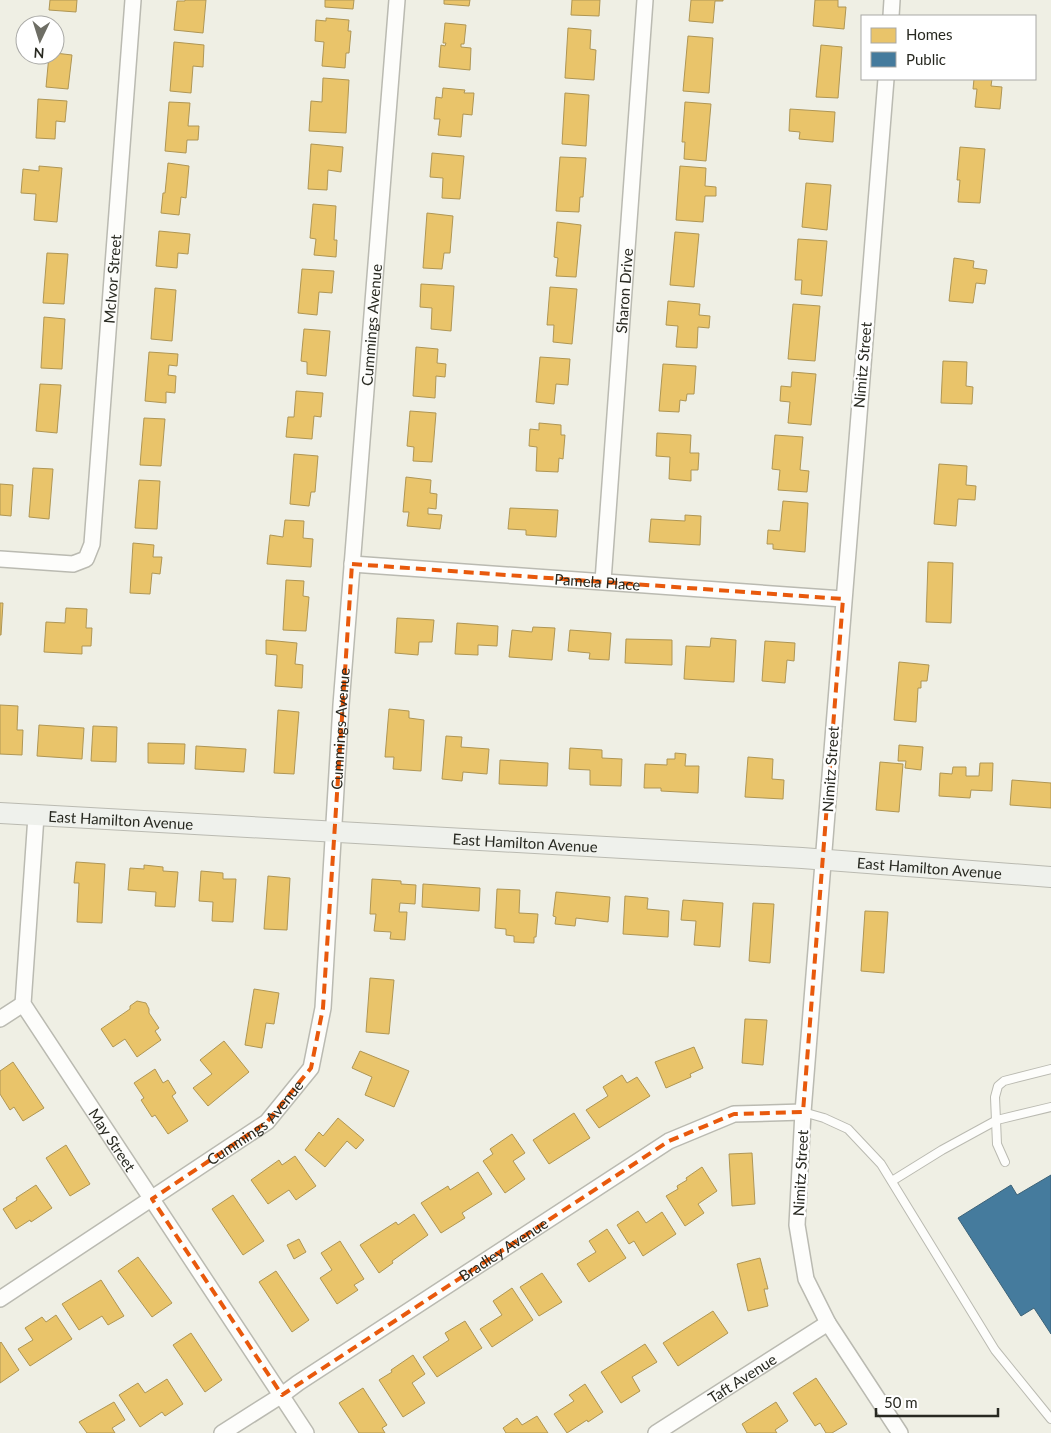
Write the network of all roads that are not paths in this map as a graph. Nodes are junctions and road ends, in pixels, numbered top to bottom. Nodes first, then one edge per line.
1 (133, 0) edge
2 (397, 0) edge
3 (645, 0) edge
4 (892, 0) edge
5 (891, 15) edge
6 (886, 80) edge
7 (0, 560) edge
8 (352, 564) junction
9 (603, 581) junction
10 (843, 599) junction
11 (0, 813) edge
12 (36, 816) junction
13 (332, 831) junction
14 (823, 860) junction
15 (1051, 876) edge
16 (23, 1004) junction
17 (0, 1019) edge
18 (1051, 1069) edge
19 (1051, 1107) edge
20 (803, 1112) junction
21 (997, 1120) junction
22 (1005, 1162) dead end
23 (892, 1181) junction
24 (152, 1199) junction
25 (0, 1299) edge
26 (828, 1323) junction
27 (282, 1395) junction
28 (1051, 1419) edge
29 (222, 1433) edge
30 (306, 1433) edge
31 (656, 1433) edge
32 (900, 1433) edge

1 - 7 street, McIvor Street
2 - 8 street, Cummings Avenue
3 - 9 street, Sharon Drive
4 - 5 street
6 - 10 street, Nimitz Street
8 - 9 street, Pamela Place
8 - 13 street, Cummings Avenue
9 - 10 street, Pamela Place
10 - 14 street, Nimitz Street
11 - 12 street, East Hamilton Avenue
12 - 13 street, East Hamilton Avenue
12 - 16 street
13 - 14 street, East Hamilton Avenue
13 - 24 street, Cummings Avenue
14 - 15 street, East Hamilton Avenue
14 - 20 street, Nimitz Street
16 - 17 street
16 - 24 street, May Street
18 - 21 lane
19 - 21 lane
20 - 23 lane
20 - 26 street, Nimitz Street
20 - 27 street, Bradley Avenue
21 - 22 lane
21 - 23 lane
23 - 28 lane
24 - 25 street, Cummings Avenue
24 - 27 street, May Street
26 - 31 street, Taft Avenue
26 - 32 street, Nimitz Street
27 - 29 street, Bradley Avenue
27 - 30 street, May Street

